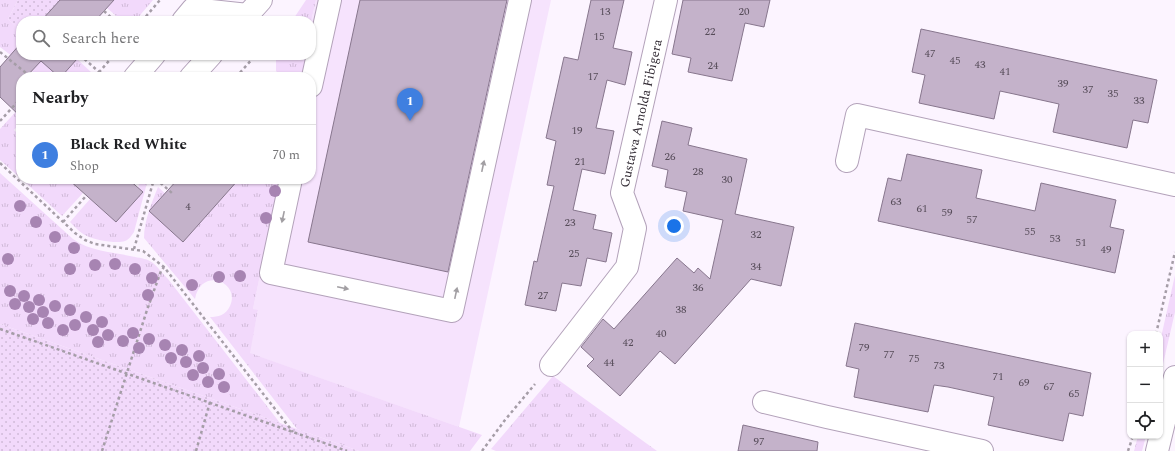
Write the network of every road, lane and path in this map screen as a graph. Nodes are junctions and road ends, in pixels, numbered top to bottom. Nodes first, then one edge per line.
1 (160, 0) edge
2 (330, 0) edge
3 (520, 0) edge
4 (666, 0) edge
5 (104, 11) dead end
6 (250, 12) edge
7 (110, 16) edge
8 (146, 16) edge
9 (188, 16) edge
10 (0, 52) edge
11 (86, 60) edge
12 (110, 60) edge
13 (150, 60) edge
14 (206, 60) edge
15 (251, 60) edge
16 (25, 72) edge
17 (99, 72) joint
18 (139, 72) edge
19 (196, 72) edge
20 (241, 72) edge
21 (314, 72) edge
22 (16, 103) edge
23 (0, 121) edge
24 (847, 161) dead end
25 (0, 164) edge
26 (16, 176) edge
27 (25, 184) edge
28 (154, 184) edge
29 (161, 184) edge
30 (290, 184) edge
31 (1175, 185) edge
32 (172, 193) dead end
33 (86, 196) dead end
34 (63, 222) junction
35 (134, 249) junction
36 (1175, 252) edge
37 (164, 267) junction
38 (0, 329) edge
39 (1157, 331) edge
40 (551, 365) joint
41 (126, 373) junction
42 (1174, 387) edge
43 (210, 402) junction
44 (764, 402) dead end
45 (293, 432) junction
46 (1132, 439) edge
47 (102, 451) edge
48 (196, 451) edge
49 (347, 451) edge
50 (482, 451) edge
51 (982, 451) edge
52 (1128, 451) edge
53 (1157, 451) edge

1 - 8 path
2 - 21 street
30 -> 3 street
4 - 40 street, Gustawa Arnolda Fibigera
5 - 7 path
6 - 9 street
10 - 16 path
11 - 17 path
12 - 17 path
13 - 18 street
14 - 19 street
15 - 20 path
22 - 23 path
24 - 31 street
25 - 26 path
27 - 34 path
28 - 35 path
29 - 32 path
33 - 34 path
34 - 35 path
35 - 37 path
36 - 39 path
37 - 41 path
37 - 45 path
38 - 41 path
40 - 50 path
41 - 43 path
41 - 47 path
42 - 53 street
43 - 45 path
43 - 48 path
44 - 51 street
45 - 49 path
46 - 52 path

